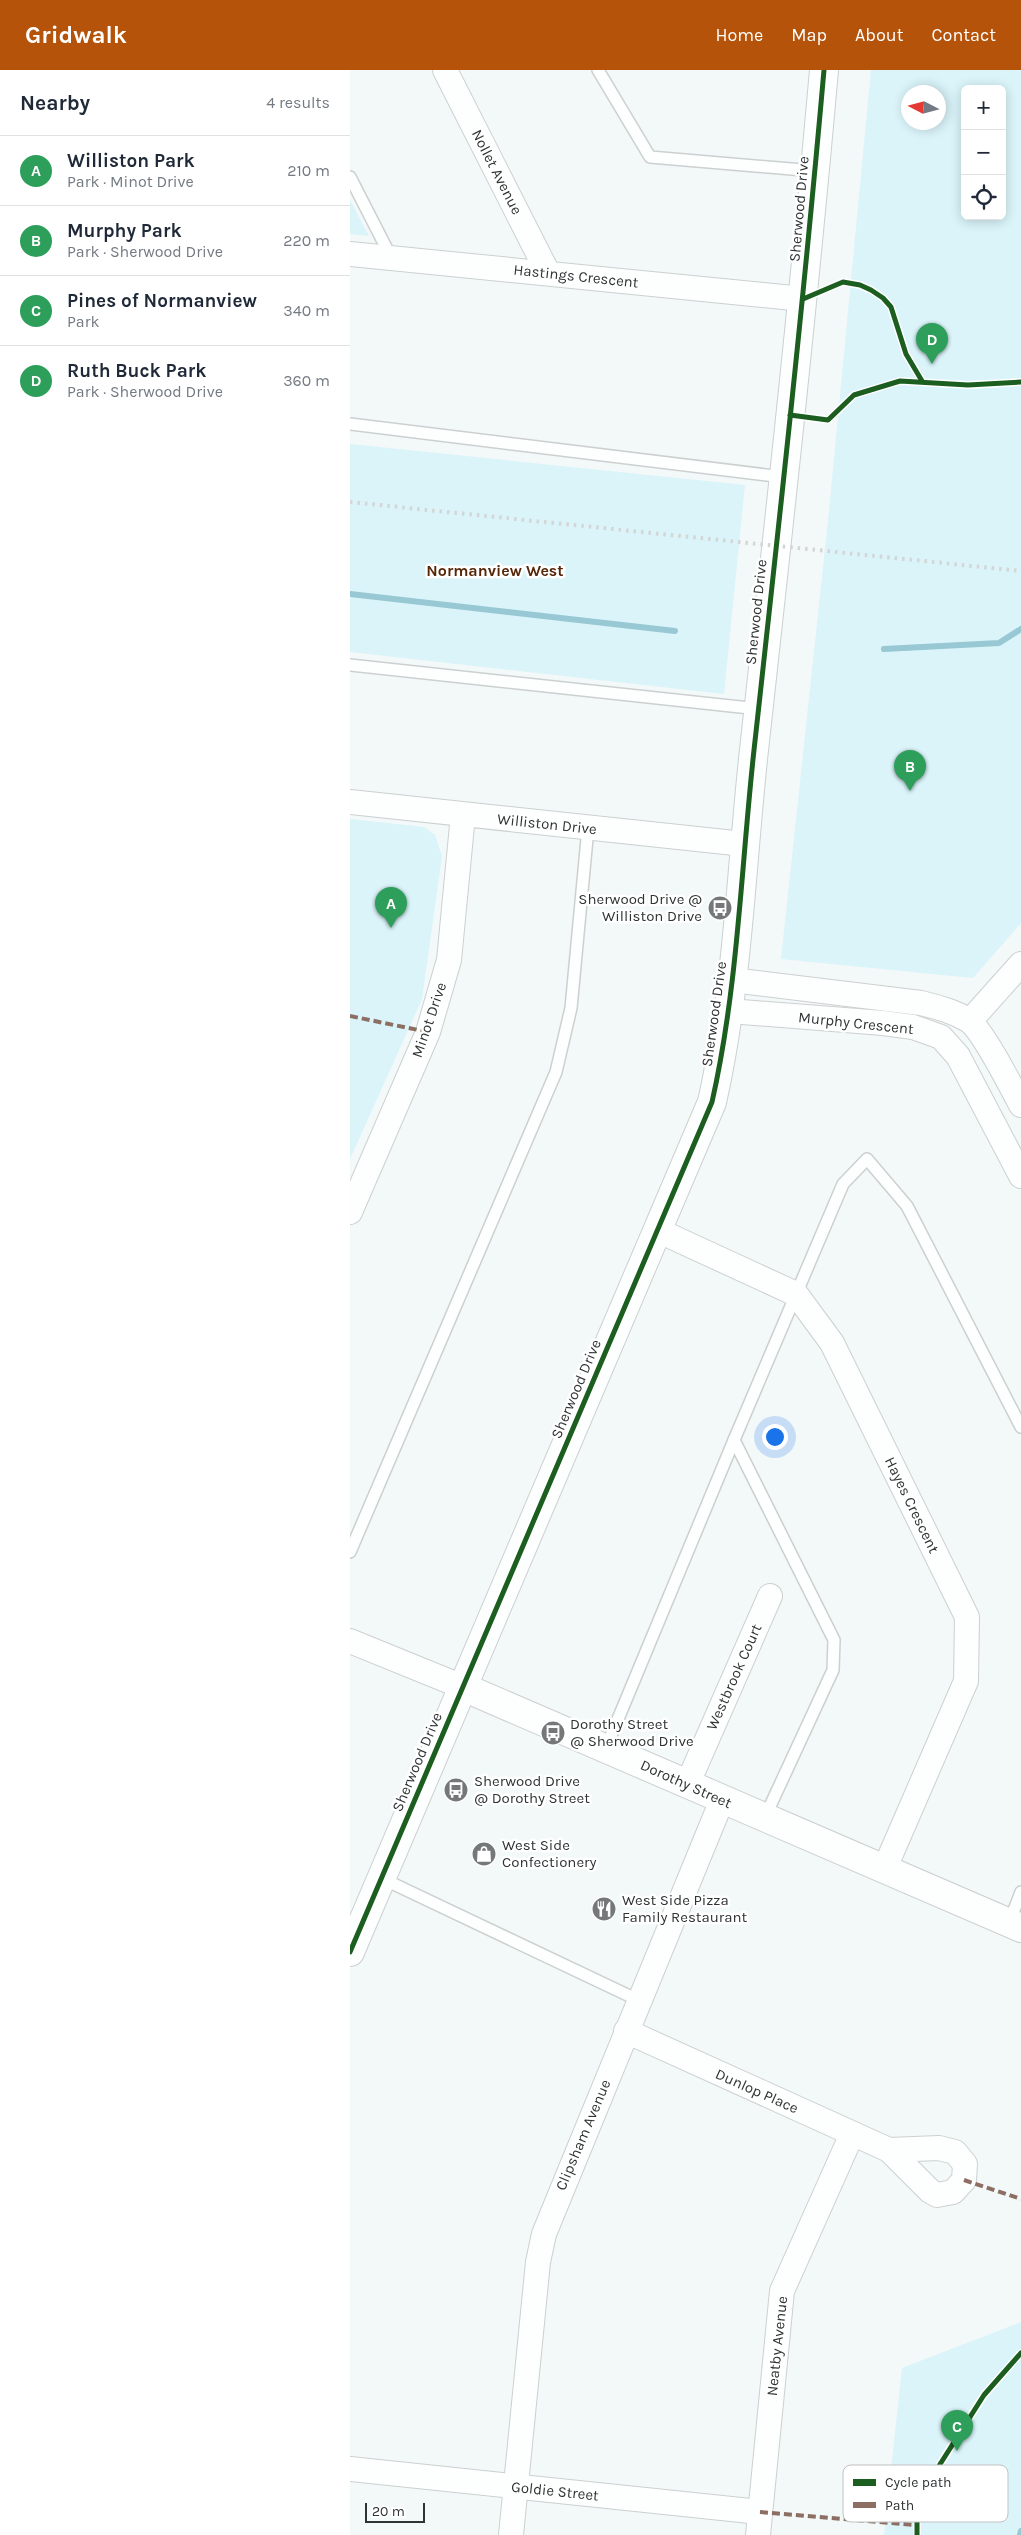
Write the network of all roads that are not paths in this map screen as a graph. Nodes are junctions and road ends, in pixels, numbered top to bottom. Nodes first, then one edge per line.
1 (445, 70) edge
2 (598, 70) edge
3 (824, 70) edge
4 (815, 171) junction
5 (350, 177) edge
6 (350, 254) edge
7 (392, 258) junction
8 (548, 273) junction
9 (803, 299) junction
10 (350, 424) edge
11 (783, 477) junction
12 (350, 665) edge
13 (759, 709) junction
14 (350, 802) edge
15 (463, 815) junction
16 (588, 828) junction
17 (744, 844) junction
18 (1021, 964) edge
19 (732, 980) junction
20 (729, 1010) junction
21 (970, 1021) junction
22 (1021, 1105) edge
23 (1021, 1176) edge
24 (350, 1212) edge
25 (657, 1230) junction
26 (796, 1294) junction
27 (1021, 1427) edge
28 (734, 1440) junction
29 (350, 1552) edge
30 (770, 1596) dead end
31 (350, 1641) edge
32 (463, 1687) junction
33 (606, 1748) junction
34 (687, 1785) junction
35 (722, 1800) junction
36 (765, 1817) junction
37 (884, 1870) junction
38 (381, 1878) junction
39 (1021, 1892) edge
40 (1015, 1926) edge
41 (350, 1952) edge
42 (638, 2000) junction
43 (626, 2031) junction
44 (852, 2134) junction
45 (889, 2150) dead end
46 (350, 2469) edge
47 (516, 2488) junction
48 (760, 2512) junction
49 (511, 2535) edge
50 (758, 2535) edge

1 - 8 street, Nollet Avenue
2 - 4 lane
3 - 4 street, Sherwood Drive
4 - 9 street, Sherwood Drive
5 - 7 lane
6 - 7 street, Hastings Crescent
7 - 8 street, Hastings Crescent
8 - 9 street, Hastings Crescent
9 - 11 street, Sherwood Drive
10 - 11 lane
11 - 13 street, Sherwood Drive
12 - 13 lane
13 - 17 street, Sherwood Drive
14 - 15 street, Williston Drive
15 - 16 street, Williston Drive
15 - 24 street, Minot Drive
16 - 17 street, Williston Drive
16 - 29 lane
17 - 19 street, Sherwood Drive
18 - 21 street
19 - 20 street, Sherwood Drive
19 - 21 street, Murphy Crescent
20 - 23 street, Murphy Crescent
20 - 25 street, Sherwood Drive
21 - 22 street, Murphy Crescent
25 - 26 street, Hayes Crescent
25 - 32 street, Sherwood Drive
26 - 27 lane
26 - 28 lane
26 - 37 street, Hayes Crescent
28 - 33 lane
28 - 36 lane
30 - 34 street, Westbrook Court
31 - 32 street, Dorothy Street
32 - 33 street, Dorothy Street
32 - 38 street, Sherwood Drive
33 - 34 street, Dorothy Street
34 - 35 street, Dorothy Street
35 - 36 street, Dorothy Street
35 - 42 street, Clipsham Avenue
36 - 37 street, Dorothy Street
37 - 40 street, Dorothy Street
38 - 41 street, Sherwood Drive
38 - 42 lane
39 - 40 lane
42 - 43 street, Clipsham Avenue
43 - 44 street, Dunlop Place
43 - 47 street, Clipsham Avenue
44 - 45 street, Dunlop Place
44 - 48 street, Neatby Avenue
46 - 47 street, Goldie Street
47 - 48 street, Goldie Street
47 - 49 street, Clipsham Avenue
48 - 50 street, Neatby Avenue

